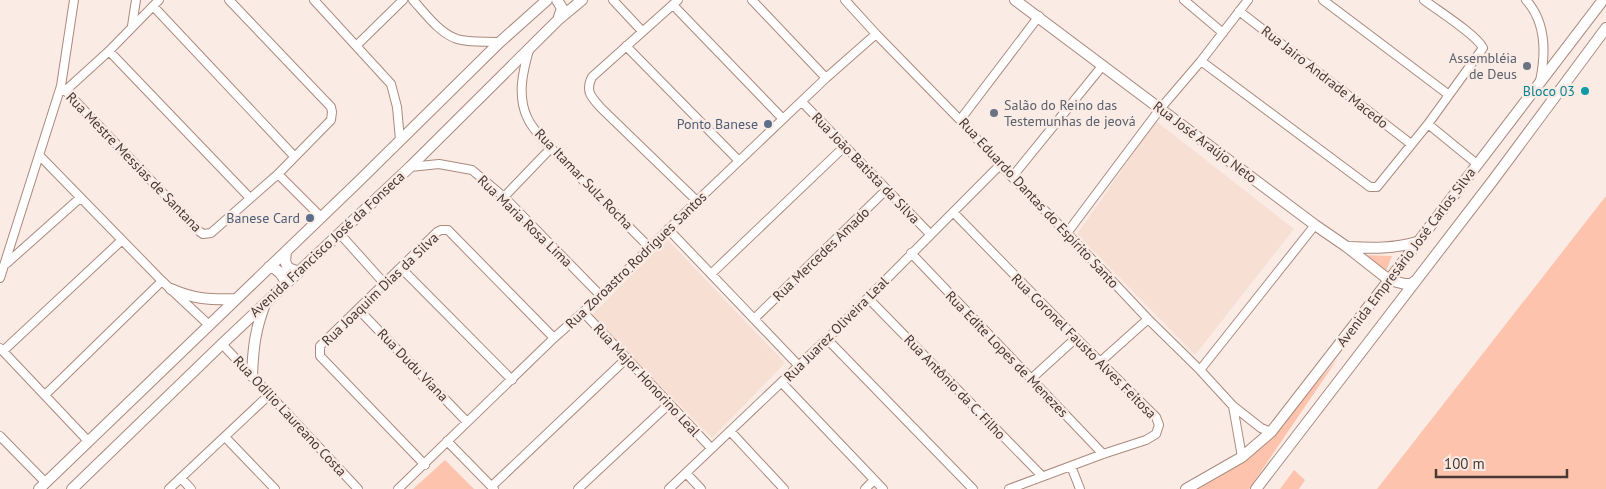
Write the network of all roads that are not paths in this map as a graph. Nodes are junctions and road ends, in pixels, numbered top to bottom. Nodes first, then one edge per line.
1 (74, 0) edge
2 (136, 0) edge
3 (228, 0) edge
4 (314, 0) edge
5 (403, 0) edge
6 (413, 0) edge
7 (547, 0) edge
8 (557, 0) edge
9 (567, 0) edge
10 (613, 0) edge
11 (752, 0) edge
12 (845, 0) edge
13 (1015, 0) edge
14 (1184, 0) edge
15 (1248, 0) edge
16 (1323, 0) edge
17 (1424, 0) edge
18 (1526, 0) edge
19 (1603, 0) edge
20 (580, 2) edge
21 (676, 2) edge
22 (156, 3) edge
23 (1239, 11) junction
24 (1039, 16) junction
25 (558, 20) junction
26 (132, 26) junction
27 (1606, 28) edge
28 (642, 31) junction
29 (1223, 33) junction
30 (876, 34) junction
31 (500, 42) junction
32 (357, 45) junction
33 (626, 46) junction
34 (529, 50) junction
35 (109, 51) junction
36 (1201, 61) junction
37 (1103, 65) junction
38 (826, 78) junction
39 (1540, 82) junction
40 (63, 89) junction
41 (1449, 95) junction
42 (802, 102) junction
43 (1160, 109) junction
44 (783, 119) junction
45 (960, 120) junction
46 (1428, 124) junction
47 (400, 140) junction
48 (1411, 144) junction
49 (844, 147) junction
50 (551, 148) junction
51 (40, 156) junction
52 (294, 156) junction
53 (739, 162) junction
54 (1477, 164) junction
55 (1000, 165) junction
56 (410, 167) junction
57 (278, 174) junction
58 (1012, 177) junction
59 (886, 190) junction
60 (504, 197) junction
61 (80, 198) junction
62 (250, 198) junction
63 (696, 201) junction
64 (953, 212) junction
65 (321, 217) junction
66 (1315, 225) junction
67 (668, 229) junction
68 (1067, 233) junction
69 (340, 234) junction
70 (930, 234) junction
71 (122, 240) junction
72 (1417, 242) junction
73 (1347, 246) junction
74 (649, 247) junction
75 (286, 252) junction
76 (911, 253) junction
77 (6, 264) junction
78 (269, 267) junction
79 (401, 268) junction
80 (299, 272) junction
81 (711, 274) junction
82 (0, 278) edge
83 (1389, 280) junction
84 (162, 281) junction
85 (1415, 281) junction
86 (384, 283) junction
87 (286, 284) junction
88 (171, 289) junction
89 (601, 296) junction
90 (868, 298) junction
91 (235, 299) junction
92 (266, 301) junction
93 (358, 309) junction
94 (583, 312) junction
95 (755, 318) junction
96 (1148, 319) junction
97 (210, 325) junction
98 (554, 338) junction
99 (1076, 338) junction
100 (827, 339) junction
101 (222, 344) junction
102 (1, 350) edge
103 (627, 358) junction
104 (1100, 362) junction
105 (799, 366) junction
106 (1200, 370) junction
107 (252, 376) junction
108 (1032, 379) junction
109 (512, 380) junction
110 (782, 383) junction
111 (45, 394) junction
112 (268, 395) junction
113 (669, 404) junction
114 (1233, 406) junction
115 (467, 422) junction
116 (730, 431) junction
117 (1271, 432) junction
118 (0, 436) edge
119 (225, 437) junction
120 (88, 441) junction
121 (447, 441) junction
122 (711, 448) junction
123 (1103, 454) junction
124 (1242, 457) junction
125 (425, 465) junction
126 (1071, 466) junction
127 (686, 473) junction
128 (1042, 476) junction
129 (181, 478) junction
130 (874, 480) junction
131 (42, 486) edge
132 (493, 488) edge
133 (72, 489) edge
134 (169, 489) edge
135 (192, 489) edge
136 (274, 489) edge
137 (358, 489) edge
138 (398, 489) edge
139 (578, 489) edge
140 (669, 489) edge
141 (700, 489) edge
142 (784, 489) edge
143 (865, 489) edge
144 (883, 489) edge
145 (973, 489) edge
146 (1009, 489) edge
147 (1080, 489) edge
148 (1186, 489) edge
149 (1256, 489) edge

1 - 40 street
2 - 26 street
3 - 52 street, Rua Mestre Messias de Santana
4 - 32 street
5 - 32 street
6 - 31 street
7 - 31 main road, Avenida Francisco José da Fonseca
8 - 25 main road
9 - 20 main road
10 - 28 street
11 - 38 street
12 - 30 street, Rua Eduardo Dantas do Espírito Santo
13 - 24 main road, Rua José Araújo Neto
14 - 29 street
15 - 23 street
16 - 41 street
17 - 41 street
18 - 39 street
19 - 39 main road, Avenida Empresário José Carlos Silva
20 - 25 main road, Avenida Francisco José da Fonseca
21 - 28 street
21 - 44 street
22 - 26 street
22 - 52 street
23 - 29 street
23 - 48 street, Rua Jairo Andrade Macedo
24 - 37 main road, Rua José Araújo Neto
24 - 45 street
25 - 34 main road, Avenida Francisco José da Fonseca
26 - 35 street
27 - 85 main road, Avenida Empresário José Carlos Silva
28 - 33 street
29 - 36 street
30 - 38 street, Rua Zoroastro Rodrigues Santos
30 - 45 street, Rua Eduardo Dantas do Espírito Santo
31 - 47 main road, Avenida Francisco José da Fonseca
32 - 47 street
33 - 53 street
33 - 63 street
34 - 50 street, Rua Itamar Sulz Rocha
34 - 56 main road, Avenida Francisco José da Fonseca
35 - 40 street
35 - 62 street
36 - 43 street
36 - 48 street
37 - 43 main road, Rua José Araújo Neto
37 - 58 street
38 - 42 street, Rua Zoroastro Rodrigues Santos
39 - 54 main road, Avenida Empresário José Carlos Silva
40 - 51 street
40 - 62 street, Rua Mestre Messias de Santana
41 - 46 street
42 - 44 street, Rua Zoroastro Rodrigues Santos
42 - 49 street, Rua João Batista da Silva
43 - 66 main road, Rua José Araújo Neto
43 - 68 street
44 - 53 street, Rua Zoroastro Rodrigues Santos
45 - 55 street, Rua Eduardo Dantas do Espírito Santo
46 - 48 street
46 - 54 street
47 - 65 main road, Avenida Francisco José da Fonseca
49 - 59 street, Rua João Batista da Silva
49 - 81 street
50 - 60 street
50 - 74 street, Rua Itamar Sulz Rocha
51 - 61 street
51 - 77 street
52 - 57 street, Rua Mestre Messias de Santana
53 - 63 street, Rua Zoroastro Rodrigues Santos
54 - 72 main road, Avenida Empresário José Carlos Silva
55 - 58 street, Rua Eduardo Dantas do Espírito Santo
55 - 64 street, Rua Juarez Oliveira Leal
56 - 60 street, Rua Maria Rosa Lima
56 - 69 main road, Avenida Francisco José da Fonseca
57 - 62 street, Rua Mestre Messias de Santana
57 - 65 street
58 - 68 street, Rua Eduardo Dantas do Espírito Santo
59 - 70 street, Rua João Batista da Silva
59 - 95 street, Rua Mercedes Amado
60 - 89 street, Rua Maria Rosa Lima
61 - 71 street
61 - 77 street
63 - 67 street, Rua Zoroastro Rodrigues Santos
64 - 70 street, Rua Juarez Oliveira Leal
64 - 99 street, Rua Coronel Fausto Alves Feitosa
65 - 75 main road, Avenida Francisco José da Fonseca
66 - 73 main road, Rua José Araújo Neto
66 - 106 street
67 - 74 street, Rua Zoroastro Rodrigues Santos
67 - 81 street
68 - 96 street, Rua Eduardo Dantas do Espírito Santo
69 - 80 main road, Avenida Francisco José da Fonseca
69 - 86 street
70 - 76 street, Rua Juarez Oliveira Leal
71 - 84 street
71 - 102 street
72 - 73 main road
72 - 83 main road, Avenida Empresário José Carlos Silva
73 - 83 main road, Rua José Araújo Neto
74 - 89 street, Rua Zoroastro Rodrigues Santos
75 - 78 main road, Avenida Francisco José da Fonseca
75 - 80 main road
76 - 90 street, Rua Juarez Oliveira Leal
76 - 108 street, Rua Edite Lopes de Menezes
77 - 82 street
78 - 87 main road
78 - 91 main road, Avenida Francisco José da Fonseca
79 - 86 street, Rua Joaquim Dias da Silva
79 - 98 street, Rua Joaquim Dias da Silva
79 - 109 street
80 - 87 main road, Avenida Francisco José da Fonseca
81 - 95 street
83 - 85 main road
83 - 117 main road, Avenida Empresário José Carlos Silva
84 - 88 street
84 - 111 street
85 - 149 main road, Avenida Empresário José Carlos Silva
86 - 93 street, Rua Joaquim Dias da Silva
87 - 92 main road, Avenida Francisco José da Fonseca
88 - 91 main road
88 - 97 street
89 - 94 street, Rua Zoroastro Rodrigues Santos
90 - 100 street, Rua Juarez Oliveira Leal
90 - 128 street, Rua Antônio da C. Filho
91 - 97 main road, Avenida Francisco José da Fonseca
92 - 101 main road, Avenida Francisco José da Fonseca
92 - 107 main road
93 - 115 street, Rua Dudu Viana
93 - 125 street, Rua Joaquim Dias da Silva
94 - 98 street, Rua Zoroastro Rodrigues Santos
94 - 103 street, Rua Major Honorino Leal
95 - 105 street
96 - 104 street
96 - 106 street, Rua Eduardo Dantas do Espírito Santo
97 - 120 main road, Avenida Francisco José da Fonseca
98 - 109 street, Rua Zoroastro Rodrigues Santos
99 - 104 street, Rua Coronel Fausto Alves Feitosa
99 - 108 street
100 - 105 street, Rua Juarez Oliveira Leal
100 - 145 street
101 - 107 street, Rua Odílio Laureano Costa
101 - 133 main road, Avenida Francisco José da Fonseca
102 - 111 street
103 - 113 street, Rua Major Honorino Leal
103 - 132 street
104 - 123 street, Rua Coronel Fausto Alves Feitosa
105 - 110 street, Rua Juarez Oliveira Leal
106 - 114 street, Rua Eduardo Dantas do Espírito Santo
107 - 112 street, Rua Odílio Laureano Costa
108 - 123 street, Rua Edite Lopes de Menezes
109 - 115 street, Rua Zoroastro Rodrigues Santos
110 - 116 street, Rua Juarez Oliveira Leal
110 - 130 street
111 - 120 street
112 - 119 street
112 - 137 street, Rua Odílio Laureano Costa
113 - 122 street, Rua Major Honorino Leal
113 - 139 street
114 - 117 street, Rua Eduardo Dantas do Espírito Santo
114 - 124 street
115 - 121 street, Rua Zoroastro Rodrigues Santos
116 - 122 street, Rua Juarez Oliveira Leal
116 - 142 street
117 - 124 main road, Avenida Empresário José Carlos Silva
118 - 131 street
119 - 129 street
119 - 136 street
120 - 131 main road, Avenida Francisco José da Fonseca
121 - 125 street, Rua Zoroastro Rodrigues Santos
121 - 132 street
122 - 127 street, Rua Juarez Oliveira Leal
123 - 126 street, Rua Coronel Fausto Alves Feitosa
124 - 148 main road, Avenida Empresário José Carlos Silva
125 - 138 street, Rua Zoroastro Rodrigues Santos
126 - 128 street, Rua Coronel Fausto Alves Feitosa
126 - 147 street
127 - 140 street, Rua Juarez Oliveira Leal
127 - 141 street
128 - 146 street, Rua Coronel Fausto Alves Feitosa
129 - 134 street
129 - 135 street
130 - 143 street
130 - 144 street

